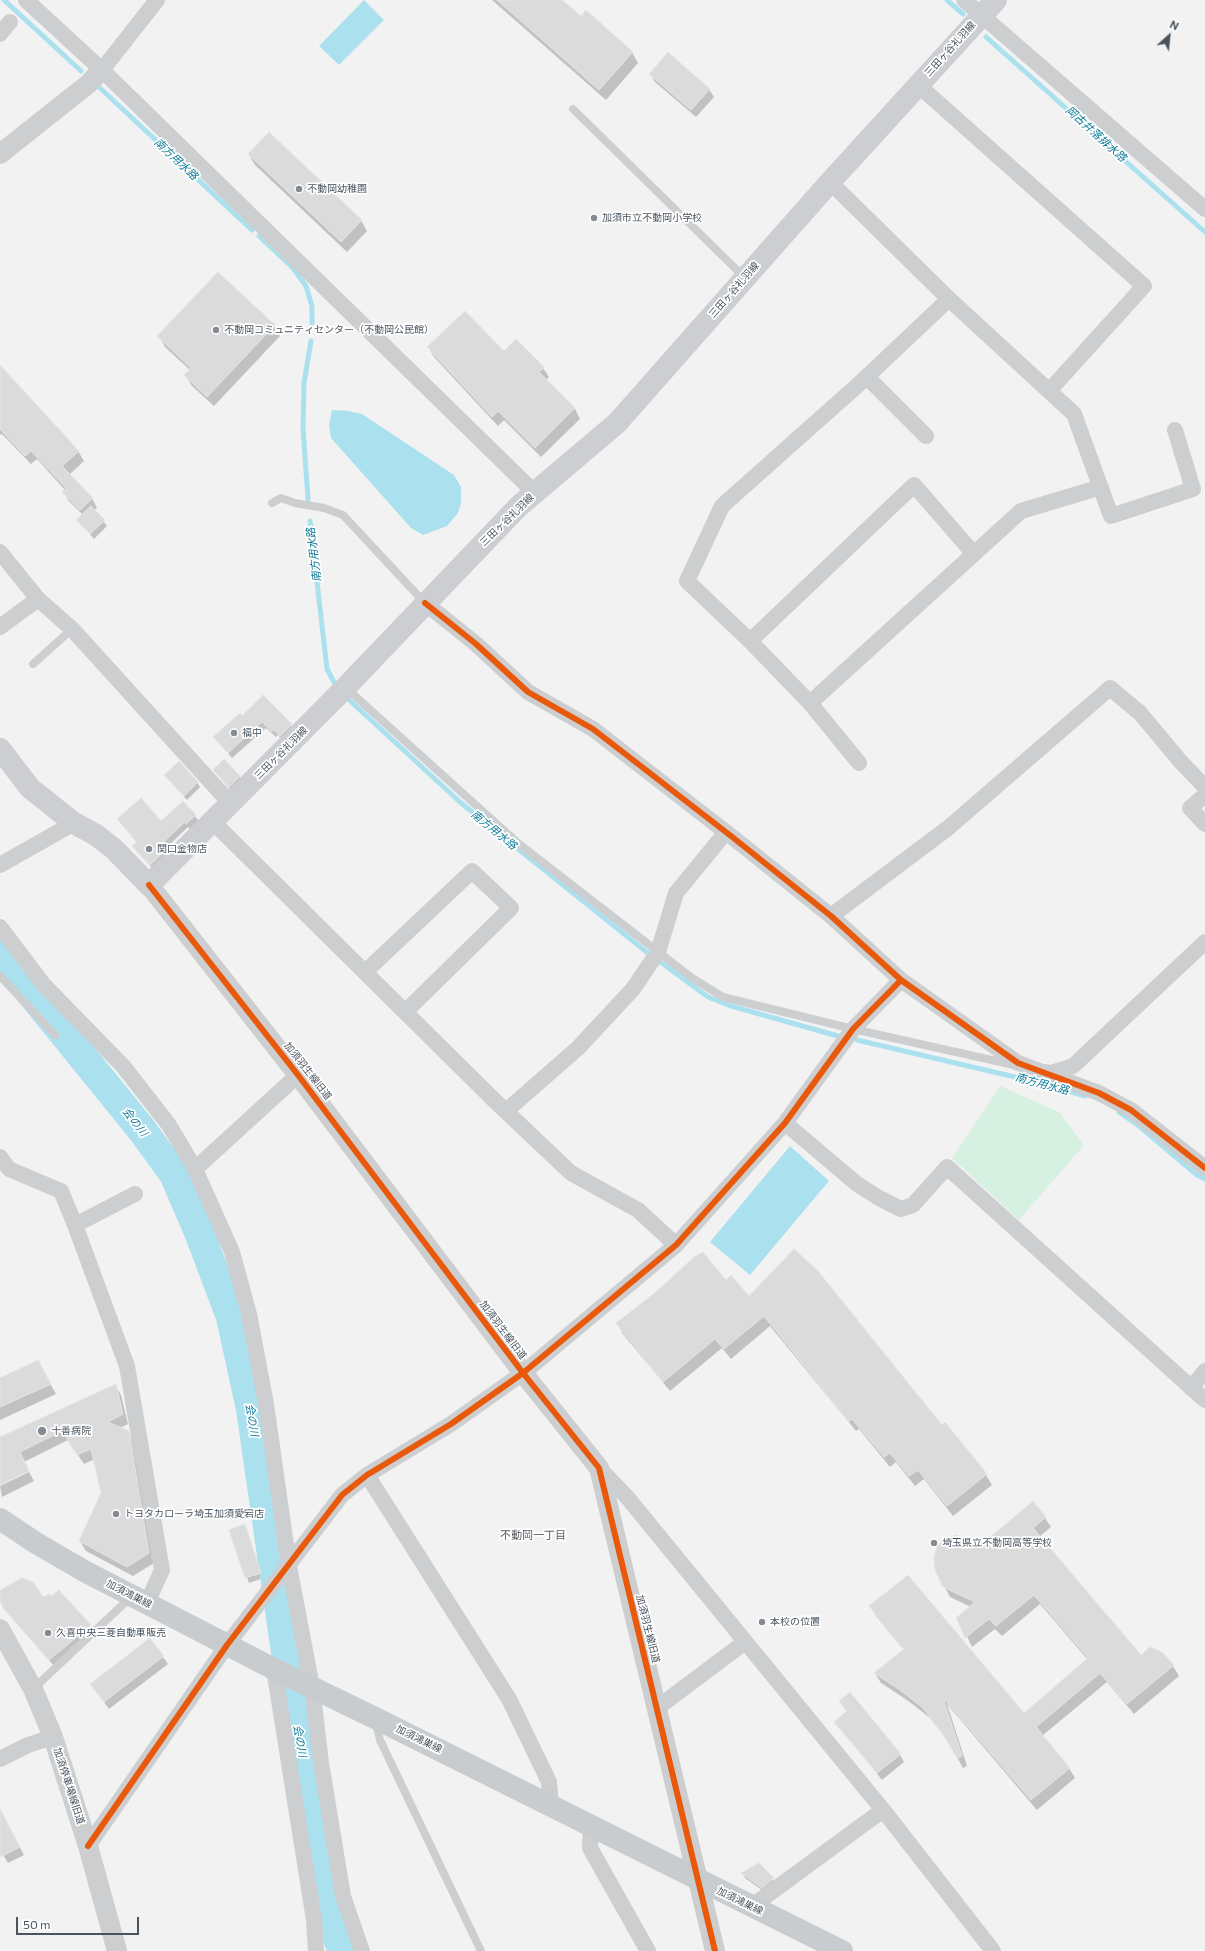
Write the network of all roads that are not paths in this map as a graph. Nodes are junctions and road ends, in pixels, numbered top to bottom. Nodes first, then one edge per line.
1 (26, 0) edge
2 (157, 0) edge
3 (964, 0) edge
4 (980, 17) edge
5 (94, 78) junction
6 (918, 85) junction
7 (573, 109) dead end
8 (0, 154) edge
9 (830, 182) junction
10 (1205, 209) edge
11 (745, 278) junction
12 (949, 299) junction
13 (867, 377) junction
14 (1049, 391) junction
15 (1175, 430) dead end
16 (926, 436) dead end
17 (1101, 487) junction
18 (535, 493) junction
19 (272, 503) dead end
20 (0, 552) edge
21 (974, 554) junction
22 (38, 599) junction
23 (425, 603) junction
24 (0, 627) edge
25 (72, 629) junction
26 (750, 641) junction
27 (33, 664) dead end
28 (342, 691) junction
29 (810, 703) junction
30 (0, 749) edge
31 (859, 763) dead end
32 (1205, 787) edge
33 (1205, 795) edge
34 (231, 804) junction
35 (213, 822) junction
36 (74, 823) junction
37 (1205, 824) edge
38 (726, 832) junction
39 (0, 865) edge
40 (149, 885) junction
41 (831, 916) junction
42 (0, 927) edge
43 (1205, 942) edge
44 (656, 956) junction
45 (365, 972) junction
46 (0, 976) edge
47 (901, 980) junction
48 (405, 1012) junction
49 (55, 1035) dead end
50 (849, 1035) junction
51 (1033, 1070) junction
52 (298, 1075) junction
53 (506, 1111) junction
54 (785, 1123) junction
55 (0, 1157) edge
56 (1205, 1168) edge
57 (195, 1169) junction
58 (135, 1194) dead end
59 (75, 1225) junction
60 (676, 1245) junction
61 (1205, 1371) edge
62 (523, 1373) junction
63 (1191, 1388) junction
64 (1205, 1400) edge
65 (598, 1468) junction
66 (367, 1475) junction
67 (0, 1519) edge
68 (289, 1566) junction
69 (140, 1599) junction
70 (0, 1629) edge
71 (745, 1642) junction
72 (227, 1645) junction
73 (278, 1671) junction
74 (307, 1685) junction
75 (33, 1689) junction
76 (657, 1708) junction
77 (375, 1718) junction
78 (53, 1737) junction
79 (0, 1759) edge
80 (551, 1805) junction
81 (883, 1810) junction
82 (591, 1825) junction
83 (88, 1846) junction
84 (699, 1880) junction
85 (751, 1906) junction
86 (117, 1951) edge
87 (316, 1951) edge
88 (362, 1951) edge
89 (481, 1951) edge
90 (648, 1951) edge
91 (715, 1951) edge
92 (842, 1951) edge
93 (993, 1951) edge

1 - 5 street
2 - 5 street
3 - 4 street
4 - 6 main road, 三田ヶ谷礼羽線
4 - 10 street
5 - 8 street
5 - 18 street
6 - 9 main road, 三田ヶ谷礼羽線
6 - 14 street
7 - 11 lane
9 - 11 main road, 三田ヶ谷礼羽線
9 - 12 street
11 - 18 main road, 三田ヶ谷礼羽線
12 - 13 street
12 - 14 street
13 - 16 street
13 - 26 street
14 - 17 street
15 - 17 street
17 - 21 street
18 - 23 main road, 三田ヶ谷礼羽線
19 - 23 lane
20 - 22 street
21 - 26 street
21 - 29 street
22 - 24 street
22 - 25 street
23 - 28 main road, 三田ヶ谷礼羽線
23 - 38 street
25 - 27 lane
25 - 34 street
26 - 29 street
28 - 34 main road, 三田ヶ谷礼羽線
28 - 44 lane
29 - 31 street
30 - 36 main road
32 - 41 street
33 - 37 street
34 - 35 main road, 三田ヶ谷礼羽線
35 - 40 main road, 三田ヶ谷礼羽線
35 - 45 street
36 - 39 street
36 - 40 main road
38 - 41 street
38 - 44 street
40 - 52 street, 加須羽生線旧道
41 - 47 street
42 - 57 street
43 - 51 street
44 - 50 lane
44 - 53 street
45 - 48 street
45 - 48 street
46 - 49 lane
47 - 50 street
47 - 51 street
48 - 53 street
50 - 51 lane
50 - 54 street
51 - 56 street
52 - 57 street
52 - 62 street, 加須羽生線旧道
53 - 60 street
54 - 60 street
54 - 63 street
55 - 59 street
57 - 68 street
58 - 59 street
59 - 69 street
60 - 62 street
61 - 63 street
62 - 65 street, 加須羽生線旧道
62 - 66 street
63 - 64 street
65 - 71 street
65 - 76 street, 加須羽生線旧道
66 - 68 street
66 - 80 street
67 - 69 main road, 加須鴻巣線
68 - 72 street
68 - 74 street
69 - 72 main road, 加須鴻巣線
69 - 75 lane
70 - 75 street, 加須停車場線旧道
71 - 76 street
71 - 81 street
72 - 73 main road, 加須鴻巣線
72 - 83 street
73 - 74 main road, 加須鴻巣線
73 - 87 street
74 - 77 main road, 加須鴻巣線
74 - 88 street
75 - 78 street, 加須停車場線旧道
76 - 84 street, 加須羽生線旧道
77 - 80 main road, 加須鴻巣線
77 - 89 lane
78 - 79 street
78 - 83 street, 加須停車場線旧道
80 - 82 main road, 加須鴻巣線
81 - 85 street
81 - 93 street
82 - 84 main road, 加須鴻巣線
82 - 90 street
83 - 86 street, 加須停車場線旧道
84 - 85 main road, 加須鴻巣線
84 - 91 street, 加須羽生線旧道
85 - 92 main road, 加須鴻巣線

